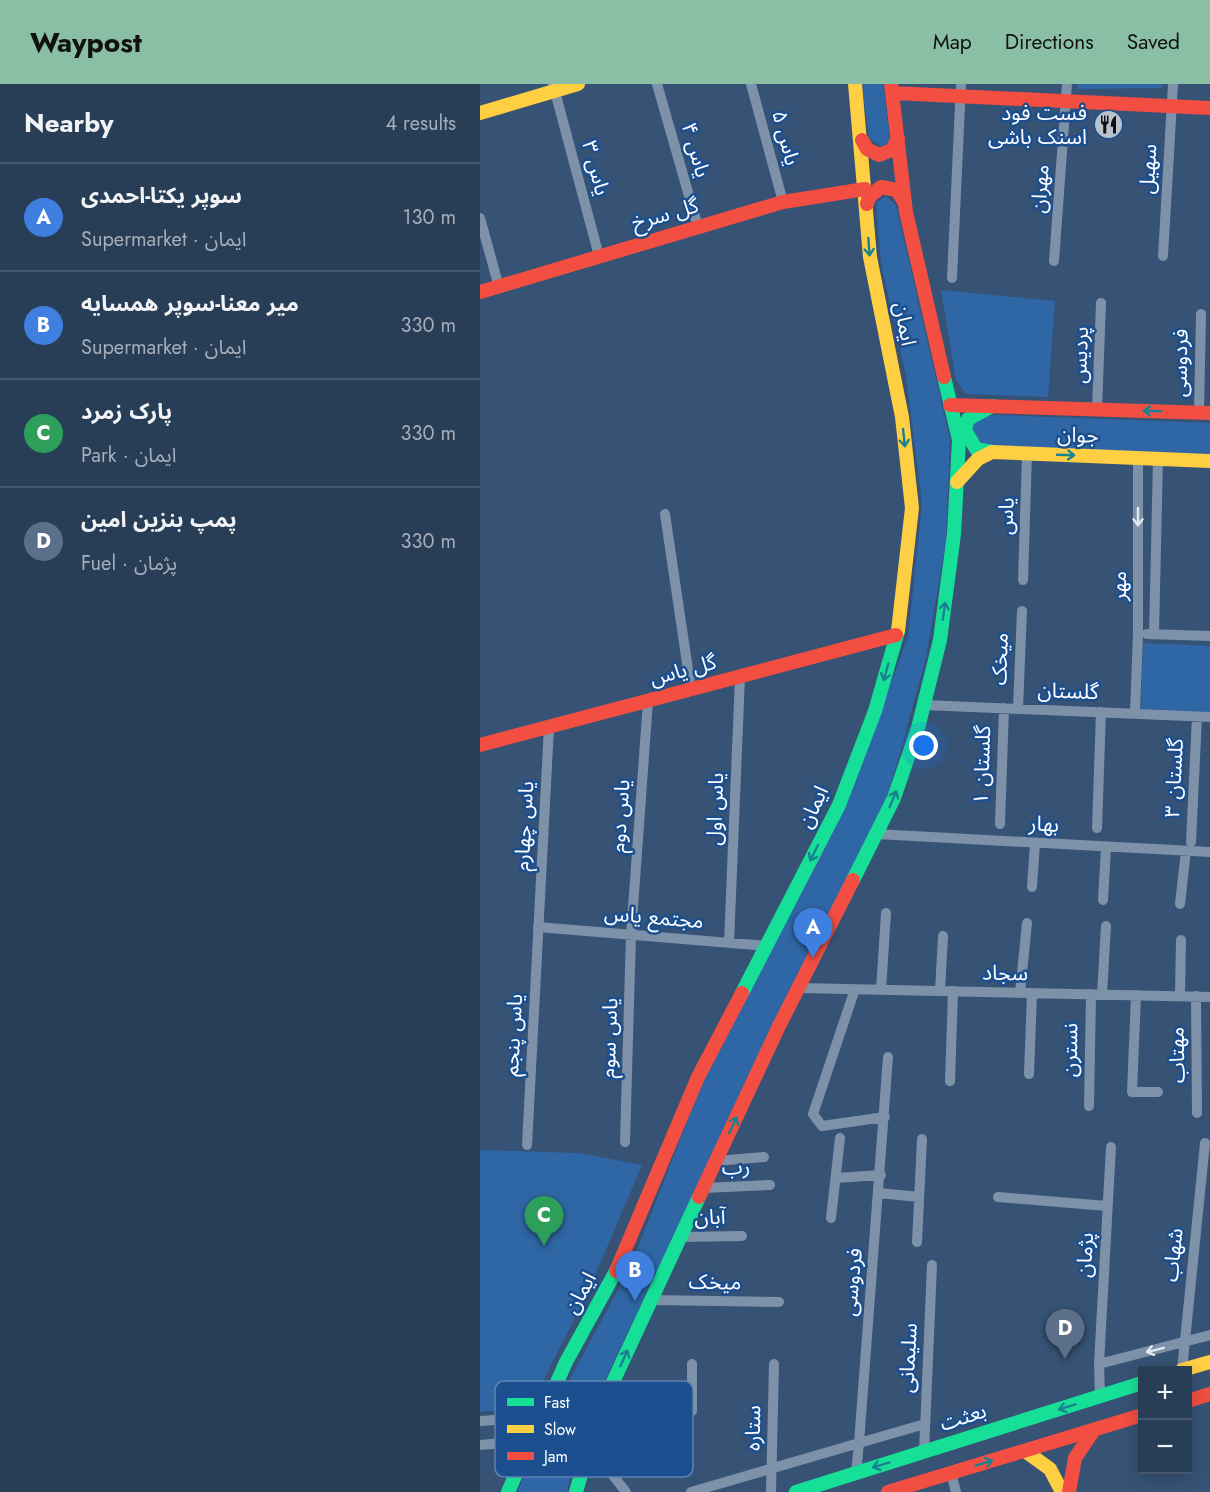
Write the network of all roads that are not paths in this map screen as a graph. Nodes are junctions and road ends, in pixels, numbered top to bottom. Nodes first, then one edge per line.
1 (578, 84) edge
2 (657, 84) edge
3 (751, 84) edge
4 (855, 84) edge
5 (1067, 84) edge
6 (1173, 84) edge
7 (554, 87) edge
8 (892, 89) edge
9 (960, 90) edge
10 (1065, 101) junction
11 (1171, 106) junction
12 (1210, 108) edge
13 (480, 113) edge
14 (861, 137) junction
15 (898, 138) junction
16 (865, 189) junction
17 (783, 202) junction
18 (867, 204) junction
19 (905, 204) junction
20 (480, 218) edge
21 (698, 227) junction
22 (599, 256) junction
23 (1163, 256) dead end
24 (1054, 261) dead end
25 (952, 278) dead end
26 (499, 286) junction
27 (480, 292) edge
28 (1101, 303) dead end
29 (1201, 314) dead end
30 (950, 405) junction
31 (992, 406) junction
32 (1097, 409) junction
33 (1204, 413) edge
34 (992, 453) junction
35 (1027, 454) junction
36 (1138, 458) junction
37 (1158, 459) junction
38 (1210, 461) edge
39 (957, 482) junction
40 (665, 514) dead end
41 (1023, 580) dead end
42 (1022, 611) dead end
43 (1138, 634) junction
44 (1154, 634) junction
45 (896, 636) junction
46 (1210, 636) edge
47 (740, 677) junction
48 (691, 690) junction
49 (648, 701) junction
50 (924, 705) junction
51 (1004, 708) junction
52 (1018, 708) junction
53 (1101, 712) junction
54 (1135, 713) junction
55 (1197, 717) junction
56 (1210, 717) edge
57 (549, 727) junction
58 (480, 745) edge
59 (1000, 824) dead end
60 (1097, 828) dead end
61 (876, 834) junction
62 (1035, 843) junction
63 (1188, 846) junction
64 (1106, 847) junction
65 (1210, 852) edge
66 (1032, 887) dead end
67 (1104, 900) dead end
68 (1180, 904) dead end
69 (886, 913) dead end
70 (1028, 923) dead end
71 (1106, 926) dead end
72 (538, 927) junction
73 (631, 935) junction
74 (943, 936) dead end
75 (1181, 940) dead end
76 (729, 943) junction
77 (766, 946) junction
78 (799, 988) junction
79 (855, 989) junction
80 (881, 990) junction
81 (940, 991) junction
82 (953, 991) junction
83 (1020, 993) junction
84 (1032, 993) junction
85 (1096, 994) junction
86 (1136, 995) junction
87 (1180, 996) junction
88 (1196, 996) junction
89 (1210, 997) edge
90 (888, 1057) dead end
91 (1029, 1074) dead end
92 (950, 1081) dead end
93 (1158, 1092) dead end
94 (1089, 1106) dead end
95 (1197, 1113) dead end
96 (885, 1117) junction
97 (840, 1138) dead end
98 (922, 1139) dead end
99 (625, 1142) dead end
100 (1205, 1143) dead end
101 (527, 1145) dead end
102 (1111, 1147) dead end
103 (764, 1157) dead end
104 (716, 1161) junction
105 (880, 1175) junction
106 (836, 1178) junction
107 (770, 1185) dead end
108 (704, 1188) junction
109 (879, 1193) junction
110 (919, 1197) junction
111 (998, 1197) dead end
112 (1107, 1206) junction
113 (831, 1218) dead end
114 (742, 1236) dead end
115 (680, 1237) junction
116 (917, 1242) dead end
117 (932, 1265) dead end
118 (650, 1300) junction
119 (779, 1302) dead end
120 (1210, 1335) edge
121 (1183, 1343) junction
122 (1210, 1362) edge
123 (774, 1364) dead end
124 (1099, 1364) junction
125 (692, 1365) dead end
126 (1182, 1366) edge
127 (1192, 1368) edge
128 (558, 1381) edge
129 (613, 1381) edge
130 (692, 1381) edge
131 (1138, 1385) edge
132 (1210, 1395) edge
133 (1100, 1396) junction
134 (1192, 1400) edge
135 (1138, 1417) edge
136 (495, 1421) edge
137 (480, 1422) edge
138 (925, 1424) junction
139 (1094, 1430) junction
140 (859, 1443) junction
141 (495, 1444) edge
142 (480, 1445) edge
143 (1025, 1451) junction
144 (924, 1452) junction
145 (772, 1468) junction
146 (856, 1473) junction
147 (951, 1473) junction
148 (515, 1477) edge
149 (580, 1477) edge
150 (615, 1477) edge
151 (508, 1492) edge
152 (576, 1492) edge
153 (626, 1492) edge
154 (691, 1492) edge
155 (771, 1492) edge
156 (796, 1492) edge
157 (888, 1492) edge
158 (956, 1492) edge
159 (1062, 1492) edge
160 (1069, 1492) edge

1 - 7 main road
2 - 21 street, یاس ۴
3 - 17 street, یاس ۵
4 - 14 main road, ایمان
5 - 10 street, مهران
6 - 11 street, سهیل
7 - 13 main road
7 - 22 street, یاس ۳
8 - 9 main road
8 - 15 main road, ایمان
9 - 10 main road
9 - 25 street
10 - 11 main road
10 - 24 street, مهران
11 - 12 main road
11 - 23 street, سهیل
14 - 15 main road
14 - 16 main road, ایمان
15 - 19 main road, ایمان
16 - 17 main road, گل سرخ
16 - 18 main road, ایمان
17 - 21 main road, گل سرخ
18 - 19 main road
18 -> 45 main road, ایمان
19 - 30 main road, ایمان
20 - 26 street
21 - 22 main road, گل سرخ
22 - 26 main road, گل سرخ
26 - 27 main road, گل سرخ
28 - 32 street, پردیس
29 - 33 street, فردوسی
30 - 31 main road, جوان
30 - 39 main road, ایمان
31 - 32 main road, جوان
31 - 34 main road
33 -> 32 main road, جوان
34 - 35 main road, جوان
34 - 39 main road
35 -> 36 main road, جوان
35 - 41 street, یاس
36 - 37 main road, جوان
36 -> 43 street, مهر
37 - 38 main road, جوان
37 - 44 street, مهر
50 -> 39 main road, ایمان
40 - 48 street
42 - 52 street, میخک
43 - 44 street
43 - 54 street, مهر
44 - 46 street
45 - 47 main road, گل یاس
45 -> 77 main road, ایمان
47 - 48 main road, گل یاس
47 - 76 street, یاس اول
48 - 49 main road, گل یاس
49 - 57 main road, گل یاس
49 - 73 street, یاس دوم
50 - 51 street, گلستان
61 -> 50 main road, ایمان
51 - 52 street, گلستان
51 - 59 street, گلستان ۱
52 - 53 street, گلستان
53 - 54 street, گلستان
53 - 60 street
54 - 55 street, گلستان
55 - 56 street, گلستان
55 - 63 street, گلستان ۳
57 - 58 main road, گل یاس
57 - 72 street, یاس چهارم
61 - 62 street, بهار
61 - 78 main road, ایمان
62 - 64 street, بهار
62 - 66 street
63 - 64 street, بهار
63 - 65 street, بهار
63 - 68 street, گلستان ۳
64 - 67 street
69 - 80 street
70 - 83 street
71 - 85 street, نسترن
72 - 73 street, مجتمع یاس
72 - 101 street, یاس پنجم
73 - 76 street, مجتمع یاس
73 - 99 street, یاس سوم
74 - 81 street
75 - 87 street
76 - 77 street, مجتمع یاس
77 - 128 main road, ایمان
78 - 79 street, سجاد
104 -> 78 main road, ایمان
79 - 80 street, سجاد
79 - 96 street
80 - 81 street, سجاد
81 - 82 street, سجاد
82 - 83 street, سجاد
82 - 92 street
83 - 84 street, سجاد
84 - 85 street, سجاد
84 - 91 street
85 - 86 street, سجاد
85 - 94 street, نسترن
86 - 87 street, سجاد
86 - 93 street
87 - 88 street, سجاد
88 - 89 street, سجاد
88 - 95 street, مهتاب
90 - 96 street, فردوسی
96 - 105 street, فردوسی
97 - 106 street
98 - 110 street
100 - 121 street, شهاب
102 - 112 street, پژمان
103 - 104 street
104 - 108 main road, ایمان
105 - 106 street
105 - 109 street, فردوسی
106 - 113 street
107 - 108 street, رب
108 - 115 main road, ایمان
109 - 110 street
109 - 140 street, فردوسی
110 - 116 street
111 - 112 street
112 - 124 street, پژمان
114 - 115 street, آبان
115 - 118 main road, ایمان
117 - 138 street, سلیمانی
118 - 119 street, میخک
129 -> 118 main road, ایمان
120 - 121 street
121 -> 124 street
121 - 126 street, شهاب
122 - 127 main road
123 - 145 street, ستاره
124 - 133 street, پژمان
125 - 130 street
131 - 133 main road, بعثت
132 - 134 main road
133 -> 144 main road, بعثت
135 - 139 main road
136 - 137 street
138 - 140 street
138 - 144 street, سلیمانی
139 - 143 main road
139 - 160 main road
140 - 145 street
140 - 146 street, فردوسی
141 - 142 street
147 -> 143 main road
143 - 159 main road
144 -> 146 main road, بعثت
145 - 154 street
145 - 155 street, ستاره
146 - 156 main road, بعثت
147 - 157 main road
147 - 158 street
148 - 151 main road, ایمان
149 - 152 main road, ایمان
150 - 153 street

